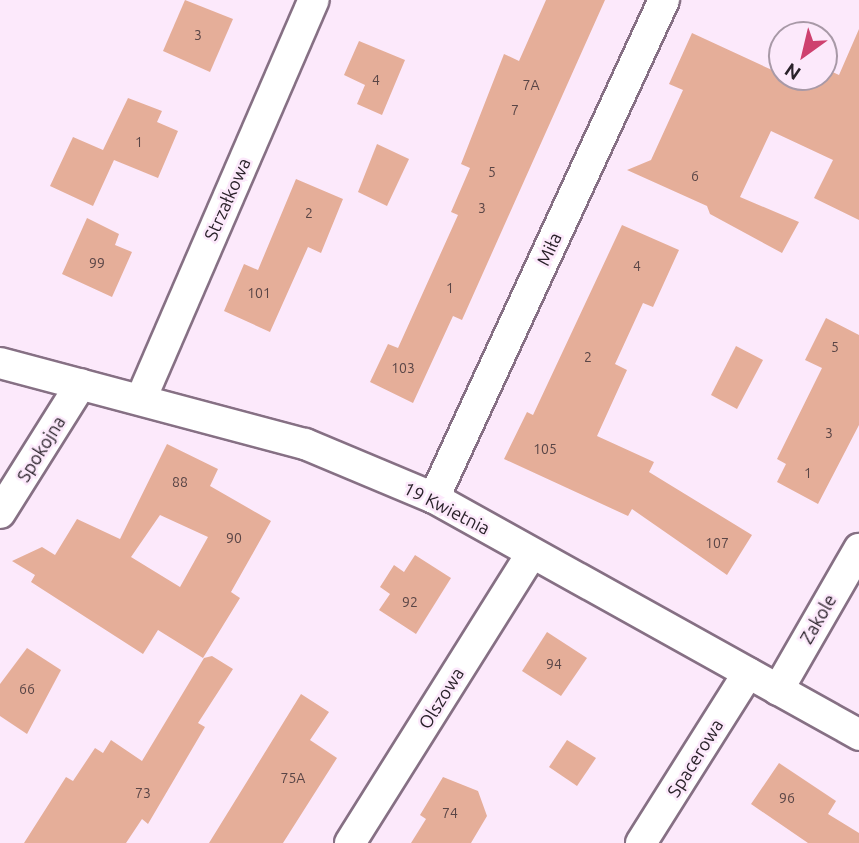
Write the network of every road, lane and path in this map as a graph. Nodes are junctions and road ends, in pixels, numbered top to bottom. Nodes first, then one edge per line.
1 (314, 0) edge
2 (664, 0) edge
3 (0, 363) edge
4 (81, 384) junction
5 (141, 399) junction
6 (434, 498) junction
7 (0, 513) edge
8 (859, 549) edge
9 (532, 553) junction
10 (748, 673) junction
11 (778, 690) junction
12 (859, 736) edge
13 (350, 843) edge
14 (641, 843) edge

1 - 5 street, Strzałkowa
2 - 6 street, Miła
3 - 4 street, 19 Kwietnia
4 - 5 street, 19 Kwietnia
4 - 7 street, Spokojna
5 - 6 street, 19 Kwietnia
6 - 9 street, 19 Kwietnia
8 - 11 street, Zakole
9 - 10 street, 19 Kwietnia
9 - 13 street, Olszowa
10 - 11 street, 19 Kwietnia
10 - 14 street, Spacerowa
11 - 12 street, 19 Kwietnia

